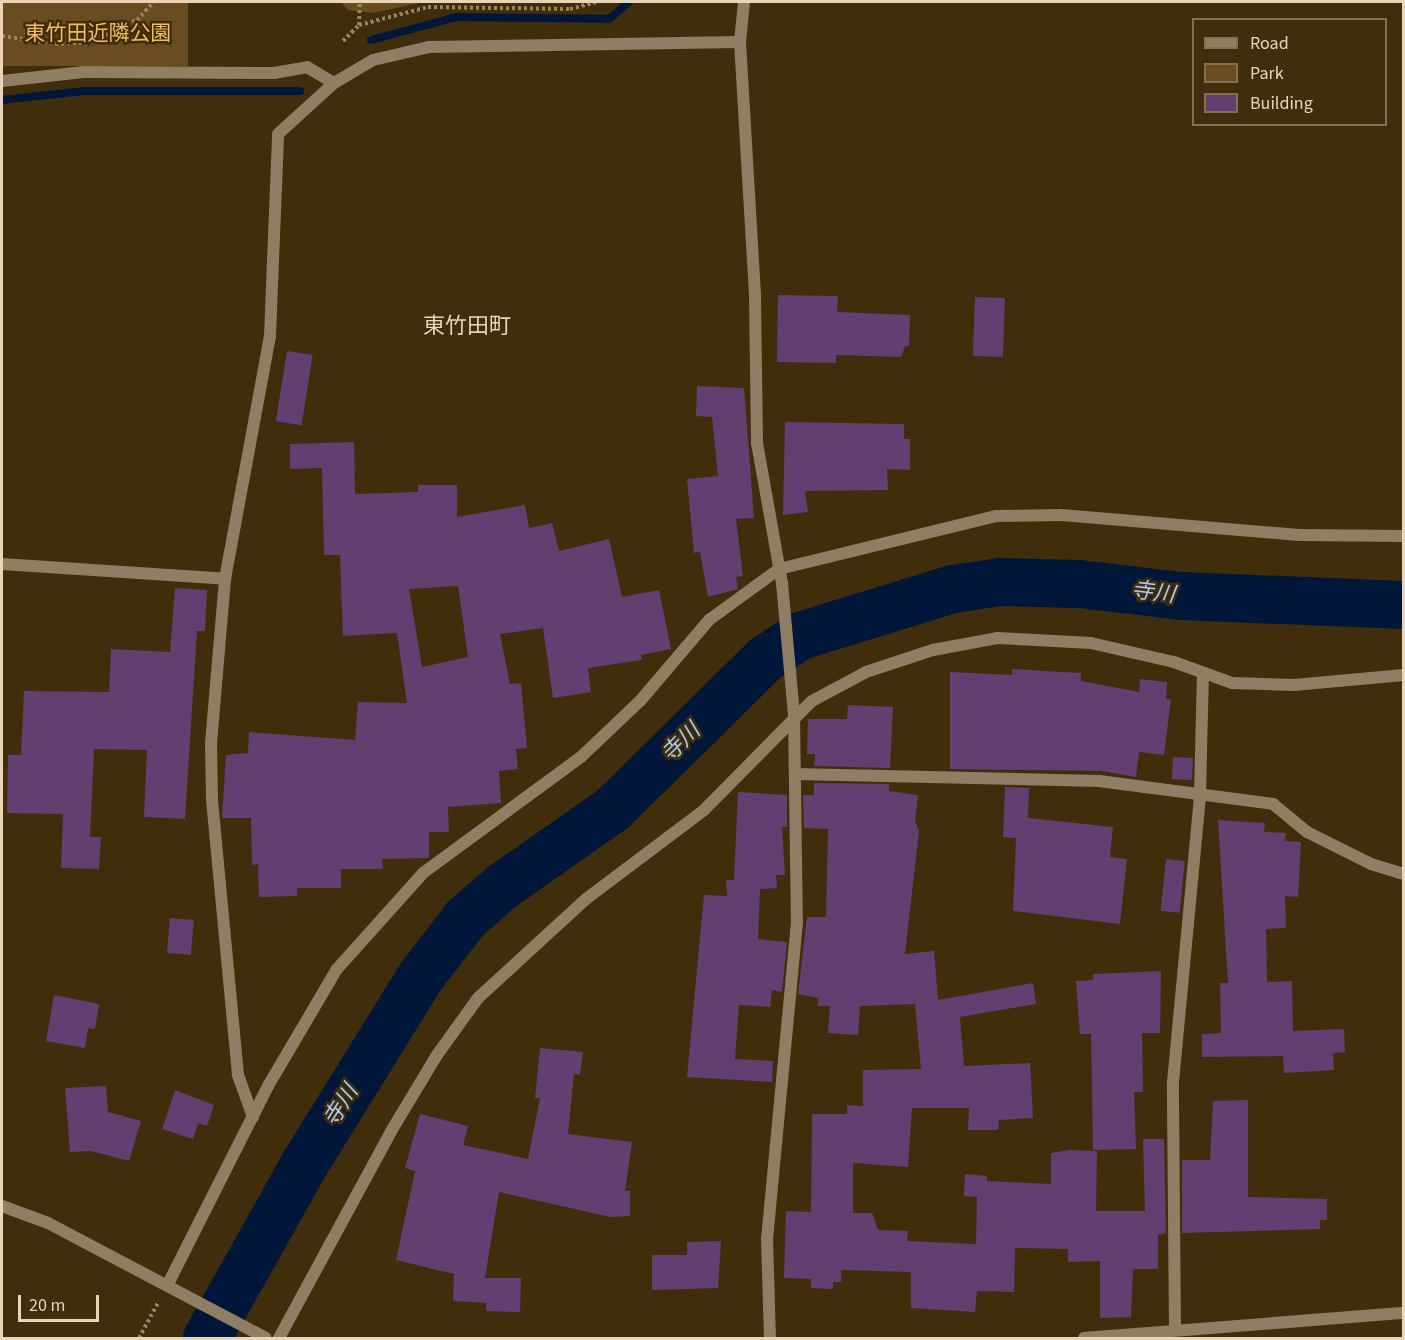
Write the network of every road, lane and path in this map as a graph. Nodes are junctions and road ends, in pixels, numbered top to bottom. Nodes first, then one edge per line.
1 (153, 2) edge
2 (360, 2) edge
3 (596, 2) edge
4 (744, 2) edge
5 (359, 25) junction
6 (2, 36) edge
7 (343, 41) dead end
8 (740, 42) junction
9 (2, 81) edge
10 (334, 83) junction
11 (1404, 536) edge
12 (2, 564) edge
13 (779, 569) junction
14 (225, 579) junction
15 (1203, 675) junction
16 (1404, 675) edge
17 (794, 715) junction
18 (795, 774) junction
19 (1200, 794) junction
20 (1404, 874) edge
21 (253, 1117) junction
22 (2, 1206) edge
23 (172, 1287) junction
24 (1404, 1313) edge
25 (1175, 1330) junction
26 (139, 1338) edge
27 (266, 1338) edge
28 (279, 1338) edge
29 (770, 1338) edge
30 (1084, 1338) edge

1 - 6 path
2 - 5 path
3 - 5 path
4 - 8 street
5 - 7 path
8 - 10 street
8 - 13 street
9 - 10 street
10 - 14 street
11 - 13 street
12 - 14 street
13 - 17 street
13 - 21 street
14 - 21 street
15 - 16 street
15 - 17 street
15 - 19 street
17 - 18 street
17 - 28 street
18 - 19 street
18 - 29 street
19 - 20 street
19 - 25 street
21 - 23 street
22 - 23 street
23 - 26 path
23 - 27 street
24 - 25 street
25 - 30 street

